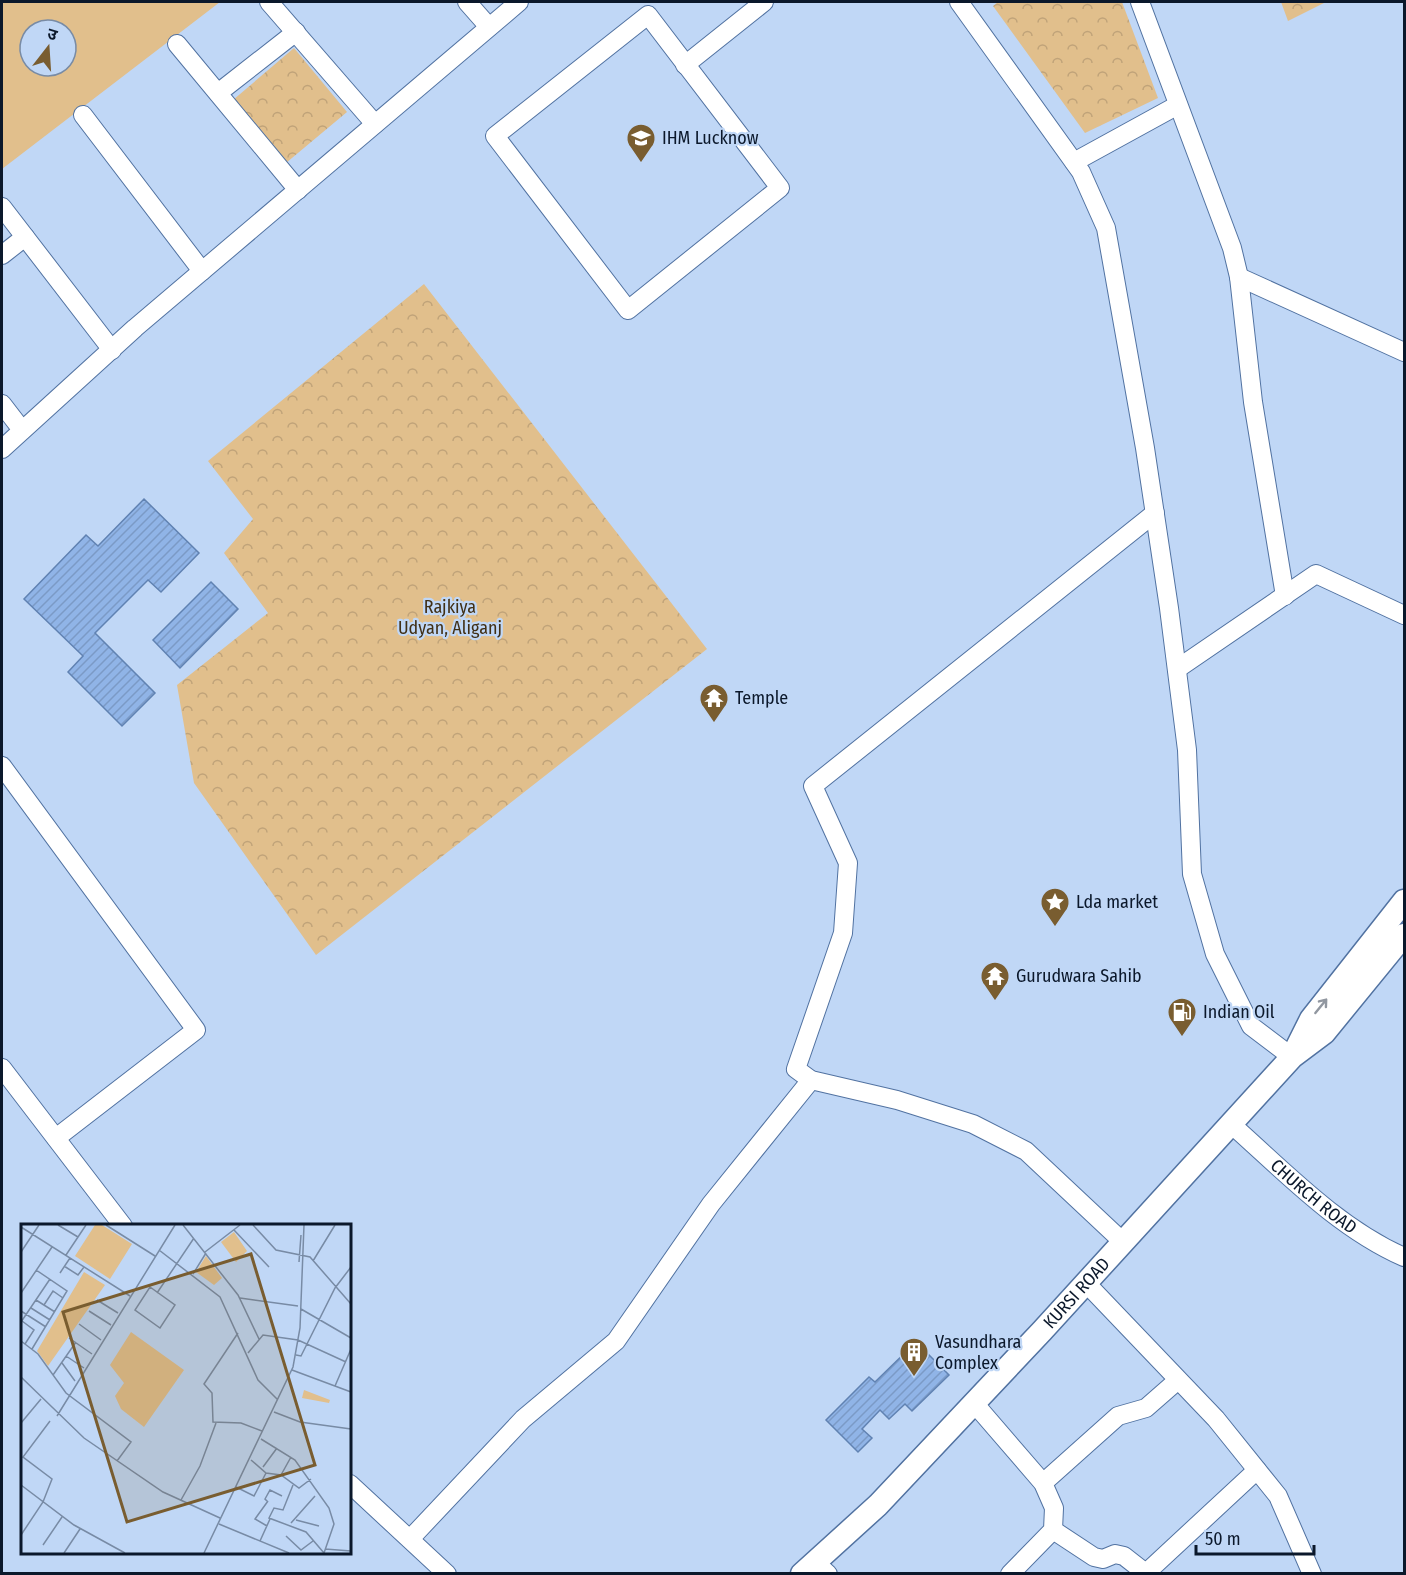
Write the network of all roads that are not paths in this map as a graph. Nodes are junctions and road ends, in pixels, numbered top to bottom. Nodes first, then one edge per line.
1 (269, 2) edge
2 (467, 2) edge
3 (519, 2) edge
4 (764, 2) edge
5 (1140, 2) edge
6 (967, 5) edge
7 (489, 27) junction
8 (296, 32) junction
9 (177, 45) dead end
10 (686, 65) junction
11 (218, 93) junction
12 (1178, 105) junction
13 (83, 115) dead end
14 (375, 124) junction
15 (1074, 162) junction
16 (298, 190) junction
17 (2, 207) edge
18 (25, 237) junction
19 (2, 255) edge
20 (202, 271) junction
21 (1239, 277) junction
22 (112, 350) junction
23 (1404, 352) edge
24 (2, 404) edge
25 (22, 430) junction
26 (2, 449) edge
27 (1155, 513) junction
28 (1285, 596) junction
29 (1404, 615) edge
30 (1176, 669) junction
31 (2, 766) edge
32 (1404, 901) edge
33 (1404, 935) edge
34 (1292, 1057) junction
35 (2, 1068) edge
36 (811, 1080) junction
37 (1231, 1124) junction
38 (56, 1138) junction
39 (121, 1224) edge
40 (1123, 1242) junction
41 (1404, 1257) edge
42 (1086, 1283) junction
43 (1178, 1380) junction
44 (974, 1403) junction
45 (1257, 1470) junction
46 (1043, 1483) junction
47 (351, 1485) edge
48 (1053, 1530) junction
49 (410, 1539) junction
50 (815, 1570) edge
51 (1147, 1573) edge
52 (447, 1574) edge
53 (1010, 1574) edge
54 (1312, 1574) edge

1 - 8 street
2 - 7 street
3 - 7 street
4 - 10 street
5 - 12 street
6 - 15 street
7 - 14 street
8 - 11 street
8 - 14 street
9 - 11 street
10 - 10 street
11 - 16 street
12 - 15 street
12 - 21 street
13 - 20 street
14 - 16 street
15 - 27 street
16 - 20 street
17 - 18 street
18 - 19 street
18 - 22 street
20 - 22 street
21 - 23 street
21 - 28 street
22 - 25 street
24 - 25 street
25 - 26 street
27 - 30 street
27 - 36 street
28 - 29 street
28 - 30 street
30 - 34 street
31 - 38 street
34 -> 32 main road, KURSI ROAD
33 - 34 main road, KURSI ROAD
34 - 37 main road, KURSI ROAD
35 - 38 street
36 - 40 street
36 - 49 street
37 - 40 main road, KURSI ROAD
37 - 41 street, CHURCH ROAD
38 - 39 street
40 - 42 main road, KURSI ROAD
42 - 43 street
42 - 44 main road, KURSI ROAD
43 - 45 street
43 - 46 street
44 - 46 street
44 - 50 main road, KURSI ROAD
45 - 51 street
45 - 54 street
46 - 48 street
47 - 49 street
48 - 51 street
48 - 53 street
49 - 52 street

